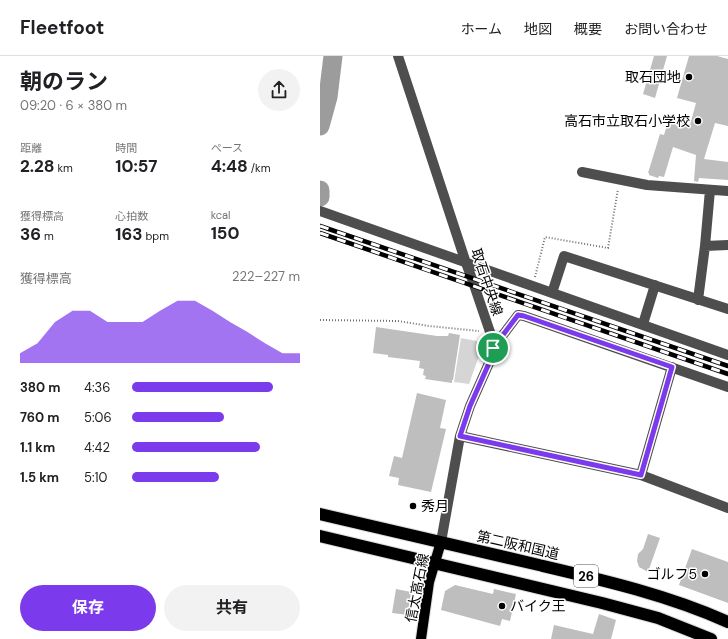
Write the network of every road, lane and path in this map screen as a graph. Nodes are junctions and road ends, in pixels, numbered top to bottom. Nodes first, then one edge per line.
1 (398, 56) edge
2 (582, 172) dead end
3 (619, 180) junction
4 (710, 190) junction
5 (728, 191) edge
6 (322, 211) edge
7 (728, 245) edge
8 (705, 246) junction
9 (466, 263) junction
10 (655, 285) junction
11 (533, 286) junction
12 (552, 293) junction
13 (698, 300) junction
14 (728, 309) edge
15 (320, 320) edge
16 (643, 324) junction
17 (490, 332) junction
18 (493, 348) junction
19 (728, 355) edge
20 (672, 367) junction
21 (728, 387) edge
22 (460, 436) junction
23 (641, 475) junction
24 (728, 508) edge
25 (320, 514) edge
26 (320, 536) edge
27 (441, 542) junction
28 (434, 563) junction
29 (728, 622) edge
30 (421, 639) edge
31 (711, 639) edge

1 - 9 street, 取石中央線
2 - 3 street
3 - 4 street
3 - 11 path
4 - 5 street
4 - 8 street
6 - 9 street
7 - 8 street
8 - 13 street
9 - 11 street
9 - 17 street, 取石中央線
10 - 12 street
10 - 13 street
10 - 16 street
11 - 12 street
12 - 16 street
13 - 14 street
15 - 17 path
16 - 19 street
17 - 18 street, 取石中央線
18 - 20 street
18 - 22 street, 取石中央線
20 - 21 street
20 - 23 street
22 - 23 street
22 - 27 street, 取石中央線
23 - 24 street
25 - 27 highway, 第二阪和国道 / 26
26 - 28 highway, 26
27 - 28 main road, 信太高石線
27 - 29 highway, 第二阪和国道 / 26
28 - 30 main road, 信太高石線
28 - 31 highway, 26

